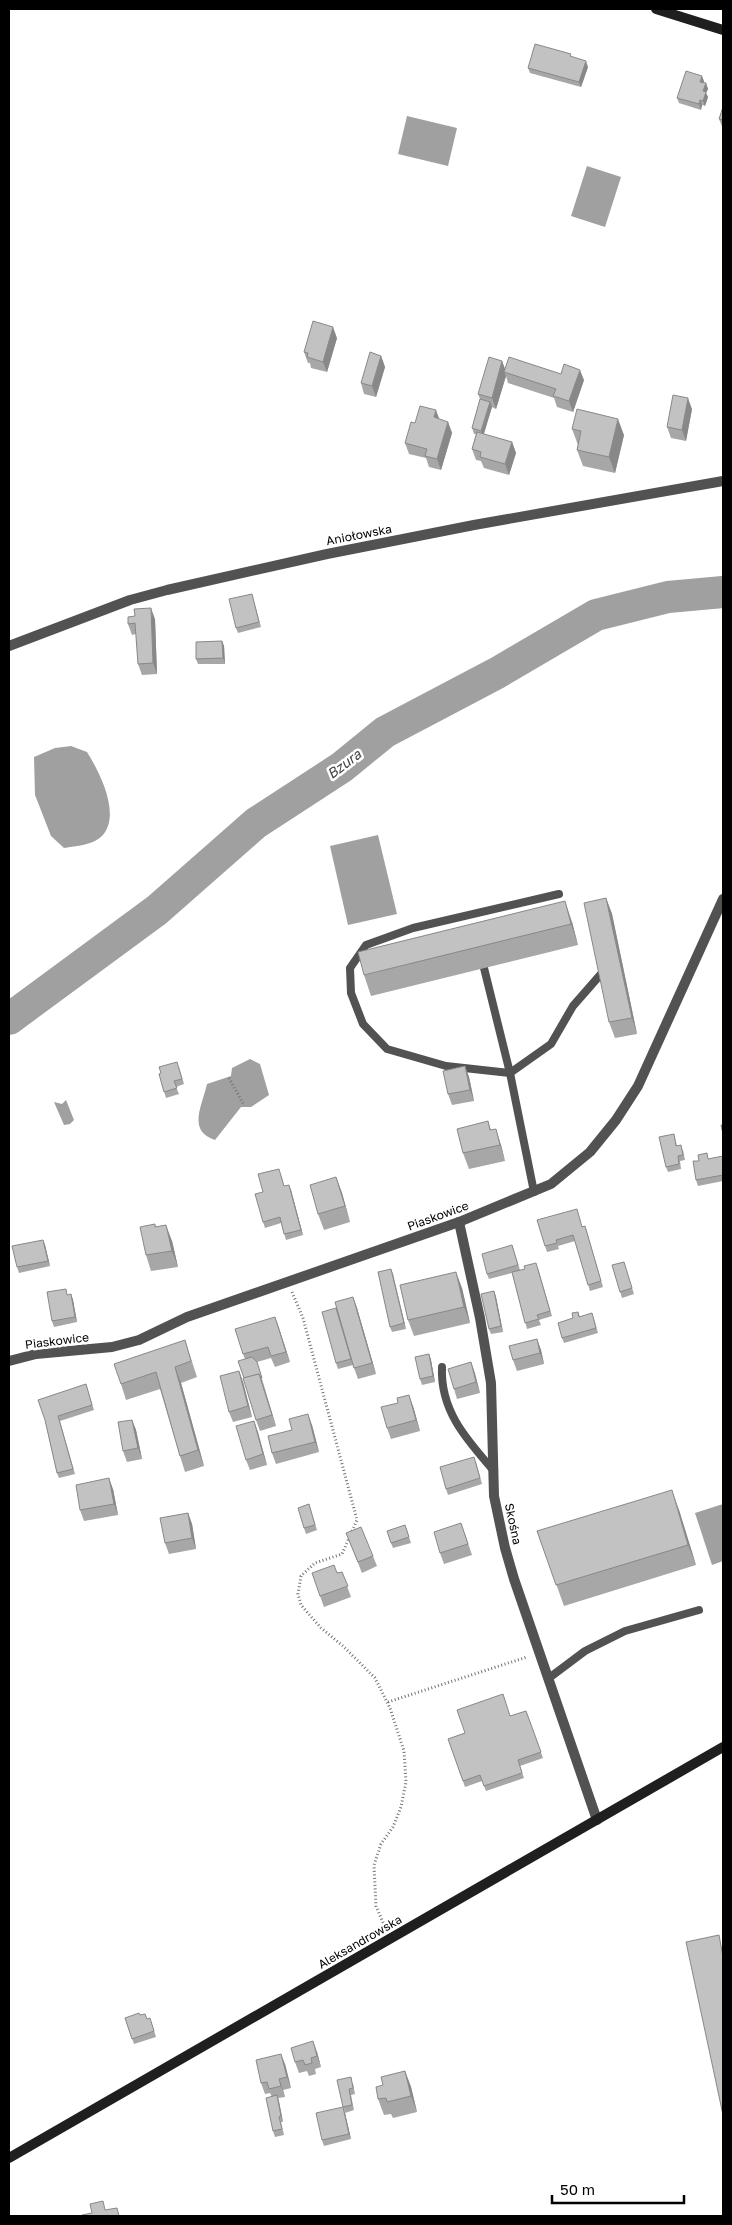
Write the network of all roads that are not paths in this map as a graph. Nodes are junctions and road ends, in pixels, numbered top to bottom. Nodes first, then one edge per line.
1 (656, 9) edge
2 (723, 30) edge
3 (723, 481) edge
4 (9, 646) edge
5 (559, 894) dead end
6 (723, 899) edge
7 (484, 968) dead end
8 (601, 974) edge
9 (510, 1073) junction
10 (534, 1192) junction
11 (459, 1222) junction
12 (9, 1361) edge
13 (442, 1367) dead end
14 (494, 1471) junction
15 (699, 1610) dead end
16 (549, 1678) junction
17 (723, 1747) edge
18 (597, 1820) junction
19 (9, 2158) edge

1 - 2 main road
3 - 4 street, Aniołowska
5 - 9 lane
6 - 10 street, Piaskowice
7 - 9 lane
8 - 9 lane
9 - 10 lane
10 - 11 street, Piaskowice
11 - 12 street, Piaskowice
11 - 14 street, Skośna
13 - 14 lane
14 - 16 street, Skośna
15 - 16 lane
16 - 18 street, Skośna
17 - 18 main road, Aleksandrowska
18 - 19 main road, Aleksandrowska

